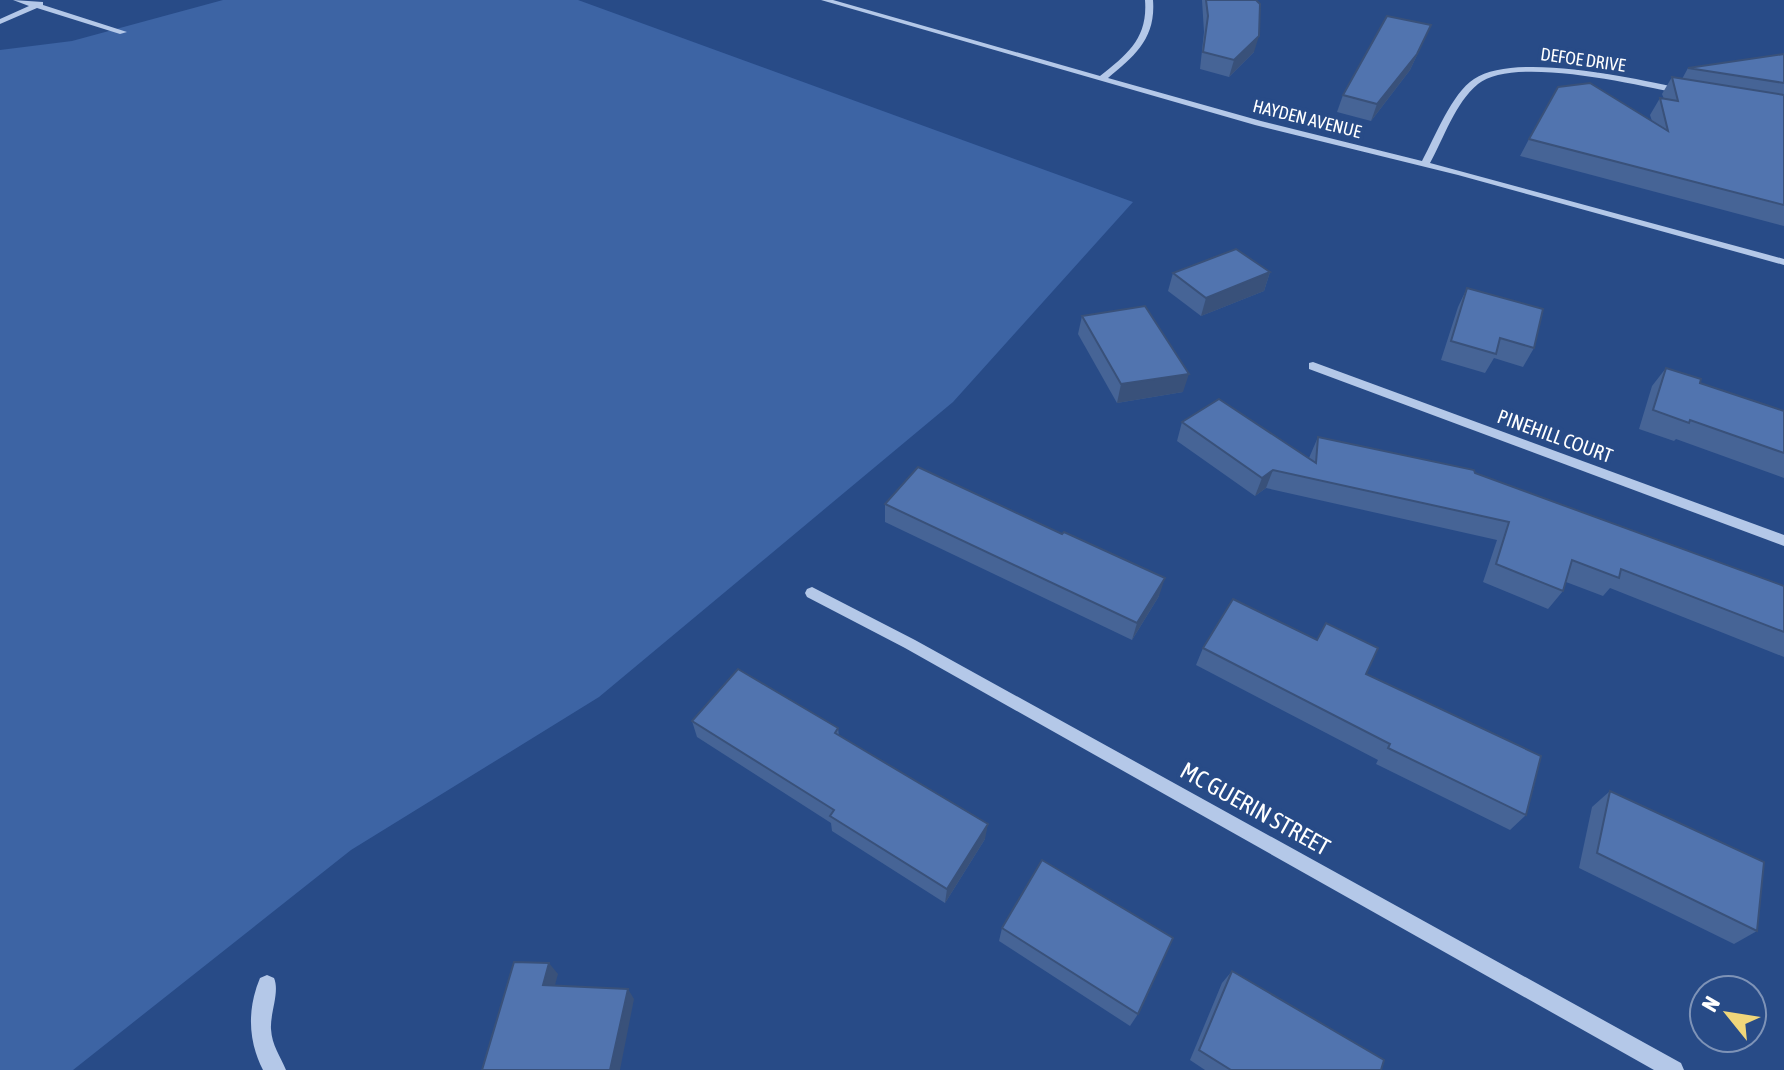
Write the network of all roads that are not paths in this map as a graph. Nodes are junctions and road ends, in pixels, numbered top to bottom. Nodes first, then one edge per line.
1 (17, 0) edge
2 (49, 0) edge
3 (825, 0) edge
4 (1149, 0) edge
5 (37, 6) junction
6 (0, 22) edge
7 (123, 32) dead end
8 (1101, 79) junction
9 (1691, 93) edge
10 (1425, 164) junction
11 (1784, 262) edge
12 (1313, 366) dead end
13 (1784, 541) edge
14 (812, 593) dead end
15 (267, 985) dead end
16 (276, 1070) edge
17 (1674, 1070) edge

1 - 5 street
2 - 5 street
3 - 8 street, HAYDEN AVENUE
4 - 8 street
5 - 6 street
5 - 7 street
8 - 10 street, HAYDEN AVENUE
9 - 10 street, DEFOE DRIVE
10 - 11 street, HAYDEN AVENUE
12 - 13 street, PINEHILL COURT
14 - 17 street, MC GUERIN STREET
15 - 16 street

